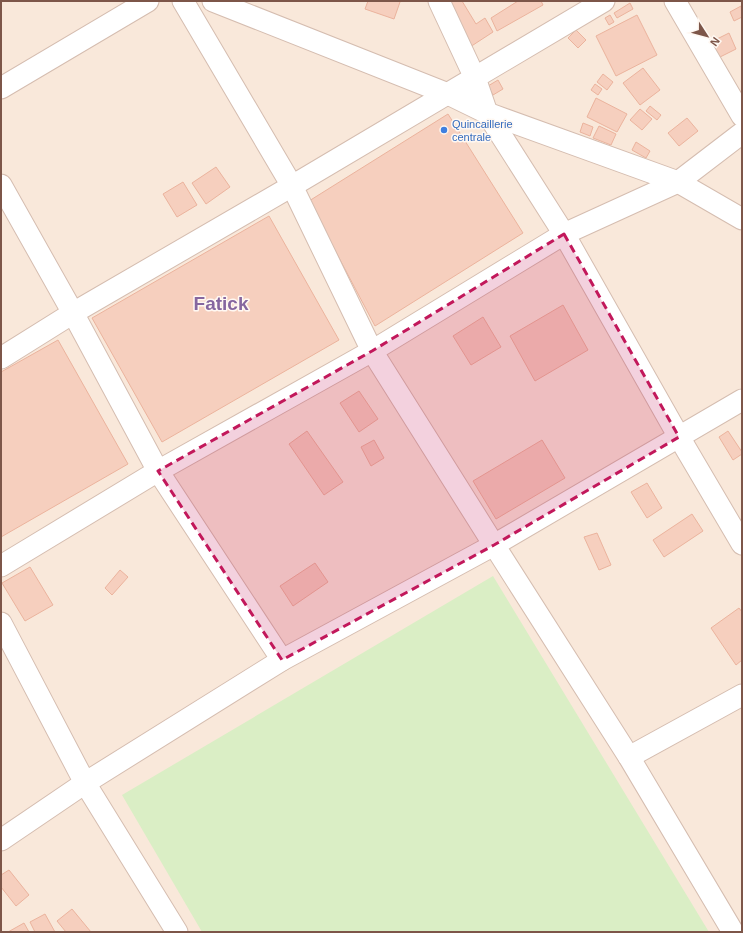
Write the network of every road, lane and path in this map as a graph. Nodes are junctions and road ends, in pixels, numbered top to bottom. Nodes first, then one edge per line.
1 (148, 1) edge
2 (183, 1) edge
3 (213, 1) edge
4 (439, 1) edge
5 (604, 1) edge
6 (675, 1) edge
7 (475, 78) junction
8 (1, 88) edge
9 (448, 94) junction
10 (487, 113) junction
11 (742, 116) edge
12 (742, 133) edge
13 (678, 182) junction
14 (1, 186) edge
15 (292, 186) junction
16 (742, 219) edge
17 (564, 234) junction
18 (73, 313) junction
19 (372, 351) junction
20 (1, 358) edge
21 (742, 400) edge
22 (679, 436) junction
23 (158, 471) junction
24 (742, 544) edge
25 (494, 546) junction
26 (1, 566) edge
27 (1, 623) edge
28 (282, 660) junction
29 (742, 695) edge
30 (629, 757) junction
31 (85, 783) junction
32 (1, 840) edge
33 (177, 932) edge
34 (733, 932) edge

1 - 8 street
2 - 15 street
3 - 9 street
4 - 7 street
5 - 7 street
6 - 11 street
7 - 9 street
7 - 10 street
9 - 10 street
9 - 15 street
10 - 13 street
10 - 17 street
12 - 13 street
13 - 16 street
13 - 17 street
14 - 18 street
15 - 18 street
15 - 19 street
17 - 19 street
17 - 22 street
18 - 20 street
18 - 23 street
19 - 23 street
19 - 25 street
21 - 22 street
22 - 24 street
22 - 25 street
23 - 26 street
23 - 28 street
25 - 28 street
25 - 30 street
27 - 31 street
28 - 31 street
29 - 30 street
30 - 34 street
31 - 32 street
31 - 33 street

